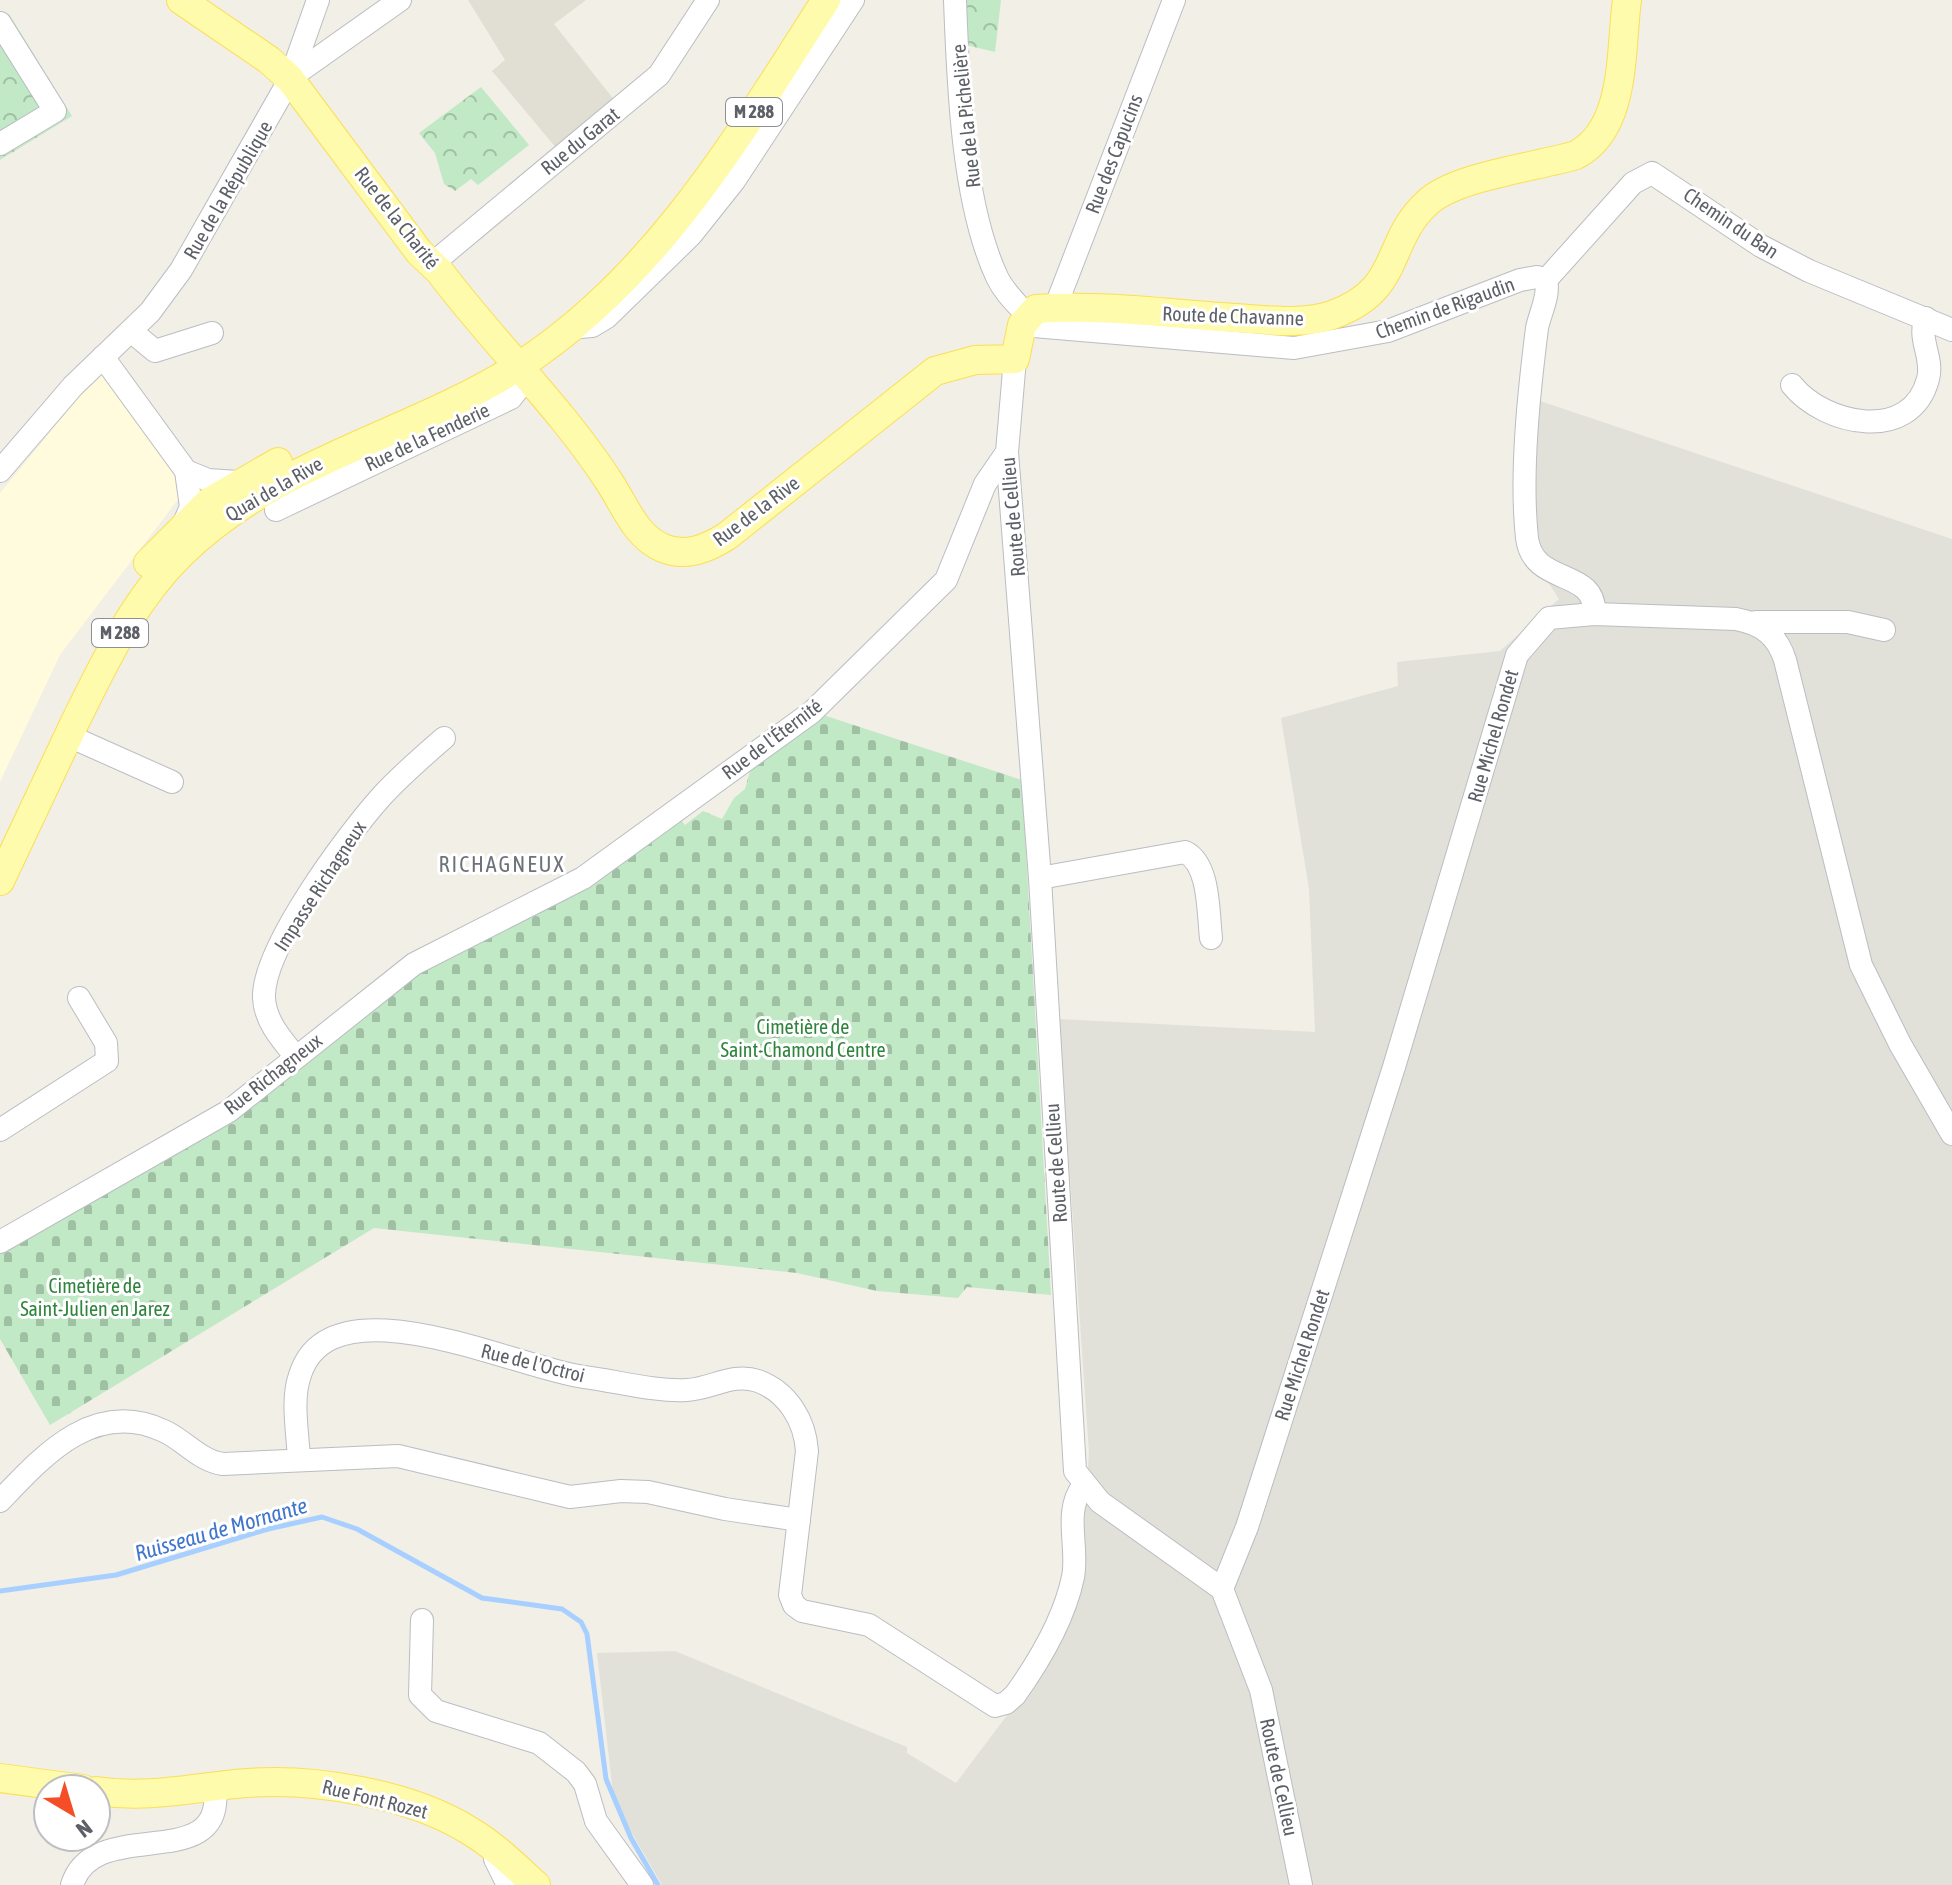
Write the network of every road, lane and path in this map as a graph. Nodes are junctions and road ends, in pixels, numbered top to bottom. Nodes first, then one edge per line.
1 (181, 0) edge
2 (318, 0) edge
3 (400, 0) edge
4 (708, 0) edge
5 (826, 0) edge
6 (853, 0) edge
7 (955, 0) edge
8 (1174, 0) edge
9 (1627, 0) edge
10 (0, 23) edge
11 (290, 79) junction
12 (0, 144) edge
13 (675, 219) junction
14 (432, 264) junction
15 (1546, 280) junction
16 (1035, 314) junction
17 (1926, 318) junction
18 (575, 323) junction
19 (1952, 330) edge
20 (131, 331) junction
21 (212, 333) dead end
22 (103, 357) junction
23 (1015, 359) junction
24 (517, 366) junction
25 (1792, 385) dead end
26 (1007, 452) junction
27 (0, 471) edge
28 (186, 471) junction
29 (238, 482) junction
30 (276, 510) dead end
31 (184, 523) junction
32 (1594, 614) junction
33 (1756, 622) junction
34 (1884, 630) dead end
35 (69, 736) junction
36 (444, 738) dead end
37 (172, 782) dead end
38 (0, 838) edge
39 (1040, 878) junction
40 (0, 881) edge
41 (540, 900) joint
42 (1211, 938) dead end
43 (79, 998) dead end
44 (296, 1057) junction
45 (0, 1130) edge
46 (1952, 1134) edge
47 (0, 1242) edge
48 (299, 1460) junction
49 (1083, 1486) junction
50 (0, 1501) edge
51 (799, 1520) junction
52 (1222, 1589) junction
53 (422, 1620) dead end
54 (0, 1778) edge
55 (32, 1782) edge
56 (215, 1789) junction
57 (112, 1793) edge
58 (499, 1851) junction
59 (72, 1885) edge
60 (508, 1885) edge
61 (536, 1885) edge
62 (642, 1885) edge
63 (1301, 1885) edge

1 - 11 main road, Rue de la Charité
2 - 11 street, Rue de la République
3 - 11 street
4 - 14 street, Rue du Garat
5 - 13 main road, Quai de la Rive / M 288
6 - 18 street
7 - 16 street, Rue de la Pichelière
8 - 16 street, Rue des Capucins
9 - 16 main road, Route de Chavanne
10 - 12 street
11 - 14 main road, Rue de la Charité
11 - 20 street, Rue de la République
13 - 18 main road, Quai de la Rive / M 288
13 - 24 main road, Quai de la Rive / M 288
14 - 24 main road, Rue de la Charité
15 - 16 street, Chemin de Rigaudin
15 - 17 street, Chemin du Ban
15 - 32 street, Chemin de Rigaudin
16 - 23 main road
17 - 19 street, Chemin du Ban
17 - 25 street
18 - 24 main road, Quai de la Rive / M 288
20 - 21 street
20 - 22 street, Rue de la République
22 - 27 street, Rue de la République
22 - 28 street
23 - 24 main road, Rue de la Rive
23 - 26 street, Route de Cellieu
24 - 29 main road, Quai de la Rive / M 288
24 - 30 street, Rue de la Fenderie
24 - 35 main road, Quai de la Rive / M 288
26 - 39 street, Route de Cellieu
26 - 41 street, Rue de l'Éternité
28 - 29 street
28 - 31 street
29 - 31 main road, Quai de la Rive / M 288
31 - 38 main road, Quai de la Rive / M 288
32 - 33 street, Rue Michel Rondet
32 - 52 street, Rue Michel Rondet
33 - 34 street, Rue Michel Rondet
33 - 46 street
35 - 37 street
35 - 40 main road, Quai de la Rive / M 288
36 - 44 street, Impasse Richagneux
39 - 42 street
39 - 49 street, Route de Cellieu
41 - 44 street, Rue Richagneux
43 - 45 street
44 - 47 street, Rue Richagneux
48 - 50 street
48 - 51 street
48 - 51 street, Rue de l'Octroi
49 - 51 street, Rue de l'Octroi
49 - 52 street
52 - 63 street, Route de Cellieu
53 - 62 street
54 - 55 main road
56 - 57 main road, Rue Font Rozet
56 - 58 main road, Rue Font Rozet
56 - 59 street
58 - 60 street
58 - 61 main road, Rue Font Rozet

